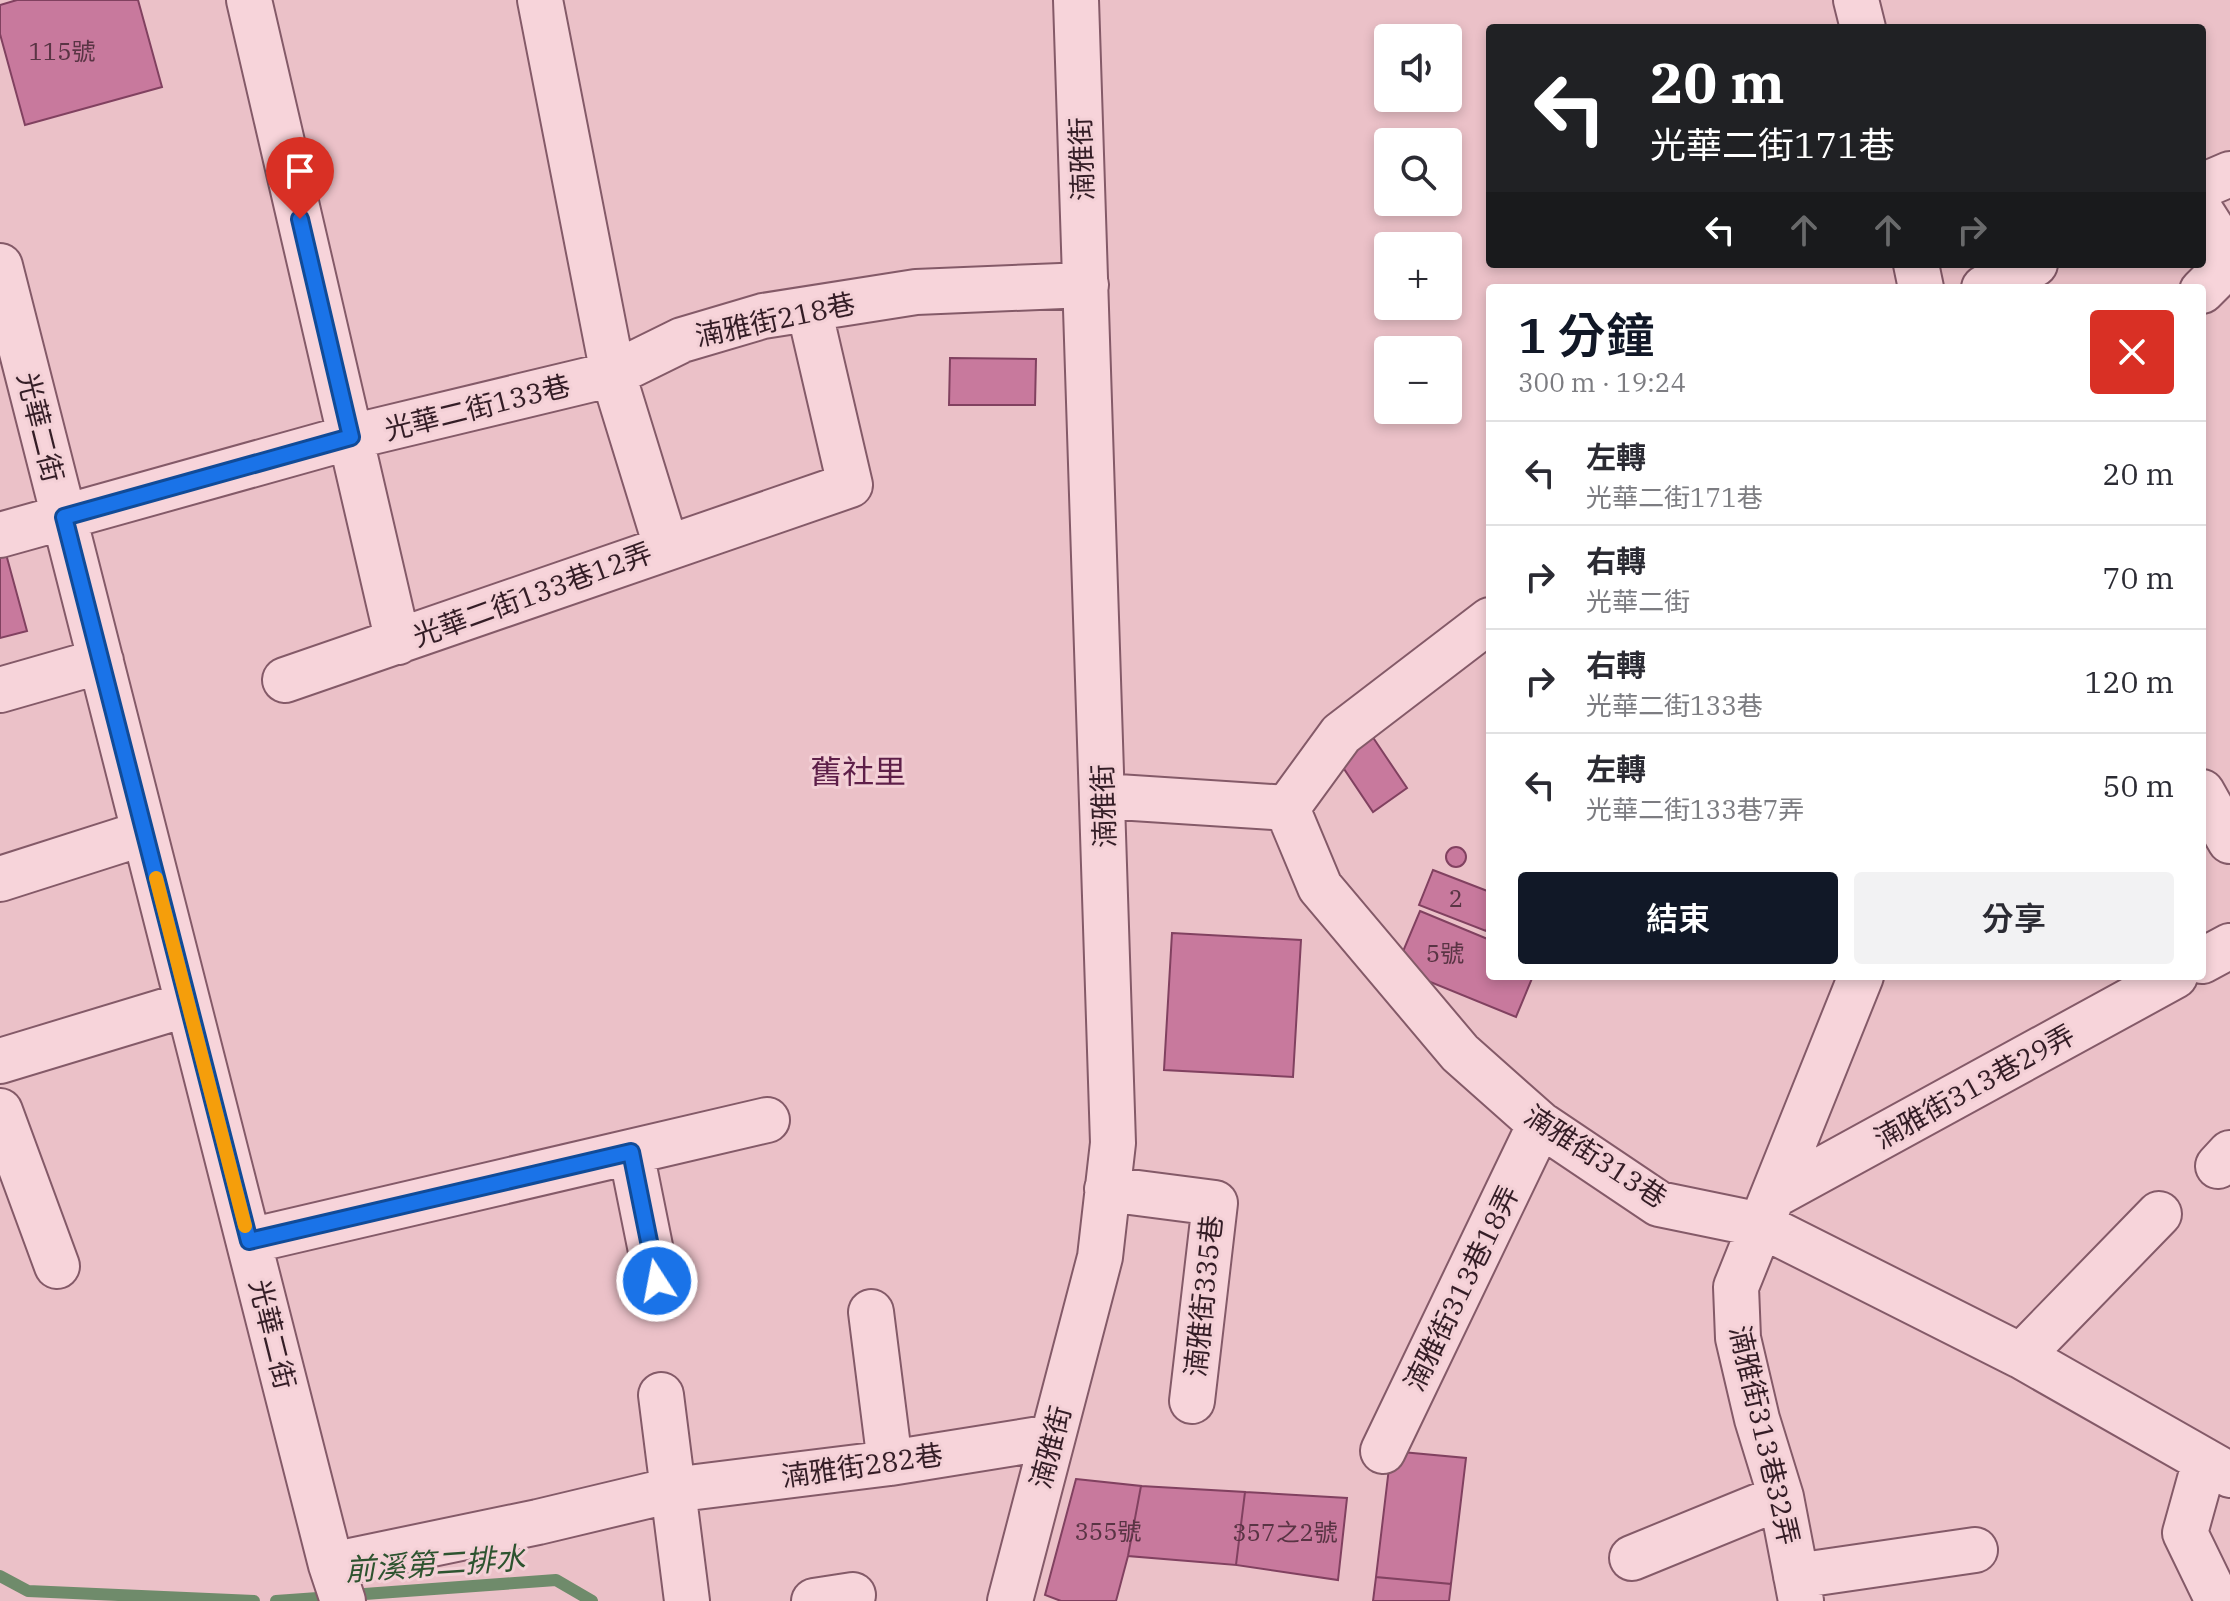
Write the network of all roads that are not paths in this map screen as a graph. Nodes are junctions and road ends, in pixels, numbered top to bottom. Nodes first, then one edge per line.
1 (249, 0) edge
2 (1076, 0) edge
3 (1856, 0) edge
4 (544, 1) edge
5 (1862, 24) edge
6 (2230, 174) edge
7 (2206, 184) edge
8 (2206, 220) edge
9 (2230, 260) edge
10 (0, 266) edge
11 (2026, 268) edge
12 (1992, 284) edge
13 (1086, 285) junction
14 (2206, 287) edge
15 (809, 309) junction
16 (613, 374) junction
17 (351, 437) junction
18 (64, 517) junction
19 (0, 535) edge
20 (666, 546) junction
21 (1486, 626) edge
22 (398, 642) junction
23 (101, 661) junction
24 (285, 680) dead end
25 (0, 690) edge
26 (1102, 796) junction
27 (2206, 799) edge
28 (1287, 808) junction
29 (144, 833) junction
30 (2230, 841) edge
31 (0, 879) edge
32 (2230, 946) edge
33 (2206, 959) edge
34 (1859, 980) edge
35 (2168, 980) edge
36 (188, 1004) junction
37 (0, 1061) edge
38 (0, 1111) edge
39 (767, 1120) dead end
40 (1540, 1124) junction
41 (631, 1152) junction
42 (1107, 1189) junction
43 (1767, 1210) junction
44 (2159, 1214) dead end
45 (249, 1241) junction
46 (57, 1266) dead end
47 (657, 1281) dead end
48 (871, 1312) dead end
49 (2021, 1356) junction
50 (661, 1395) dead end
51 (1192, 1401) dead end
52 (1052, 1437) junction
53 (1383, 1451) dead end
54 (890, 1463) junction
55 (2217, 1468) edge
56 (672, 1490) junction
57 (1781, 1497) junction
58 (1975, 1550) dead end
59 (1632, 1558) dead end
60 (337, 1583) edge
61 (1798, 1588) edge
62 (687, 1601) edge
63 (1010, 1601) edge
64 (2218, 1601) edge

1 - 17 street, 光華二街133巷12弄
2 - 13 street, 湳雅街
3 - 5 street
4 - 16 street
6 - 7 street
8 - 9 street
9 - 14 street
10 - 18 street, 光華二街
11 - 12 street
13 - 15 street, 湳雅街218巷
13 - 26 street, 湳雅街
15 - 16 street, 湳雅街218巷
15 - 20 street, 光華二街133巷12弄
16 - 17 street, 光華二街133巷
16 - 20 street
17 - 18 street, 光華二街133巷
17 - 22 street, 光華二街133巷12弄
18 - 19 street, 光華二街133巷
18 - 23 street, 光華二街
20 - 22 street, 光華二街133巷12弄
21 - 28 street
22 - 24 street, 光華二街133巷12弄
23 - 25 street
23 - 29 street, 光華二街
26 - 28 street
26 - 42 street, 湳雅街
27 - 30 street
28 - 40 street, 湳雅街313巷
29 - 31 street
29 - 36 street, 光華二街
32 - 33 street
34 - 43 street, 湳雅街313巷32弄
35 - 43 street, 湳雅街313巷29弄
36 - 37 street
36 - 45 street, 光華二街
38 - 46 street
39 - 41 street
40 - 43 street, 湳雅街313巷
40 - 53 street, 湳雅街313巷18弄
41 - 45 street
41 - 47 street
42 - 51 street, 湳雅街335巷
42 - 52 street, 湳雅街
43 - 49 street, 湳雅街313巷
43 - 57 street, 湳雅街313巷32弄
44 - 49 street
45 - 60 street, 光華二街
48 - 54 street
49 - 55 street, 湳雅街313巷
50 - 56 street
52 - 54 street, 湳雅街282巷
52 - 63 street, 湳雅街
54 - 56 street, 湳雅街282巷
55 - 64 street
56 - 60 street, 湳雅街282巷
56 - 62 street
57 - 59 street
57 - 61 street, 湳雅街313巷32弄
58 - 61 street

